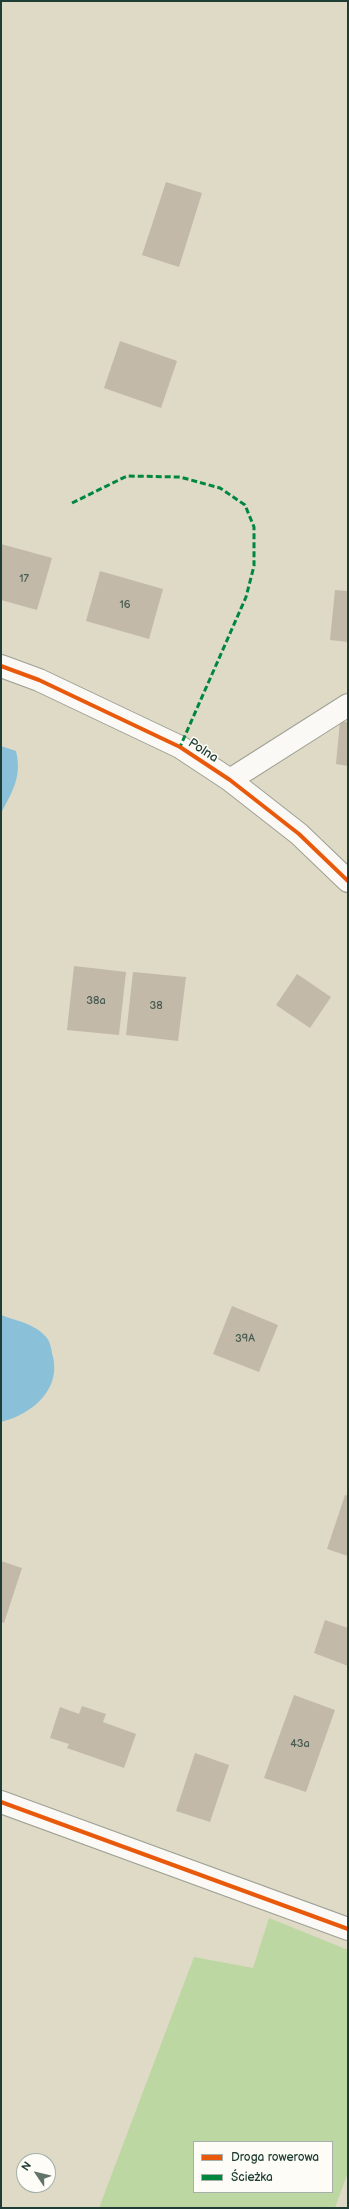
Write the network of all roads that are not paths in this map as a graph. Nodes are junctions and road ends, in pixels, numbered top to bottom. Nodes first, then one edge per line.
1 (1, 666) edge
2 (348, 705) edge
3 (230, 780) junction
4 (348, 881) edge
5 (1, 1802) edge
6 (348, 1930) edge

1 - 3 street, Polna
2 - 3 street
3 - 4 street, Polna
5 - 6 street

